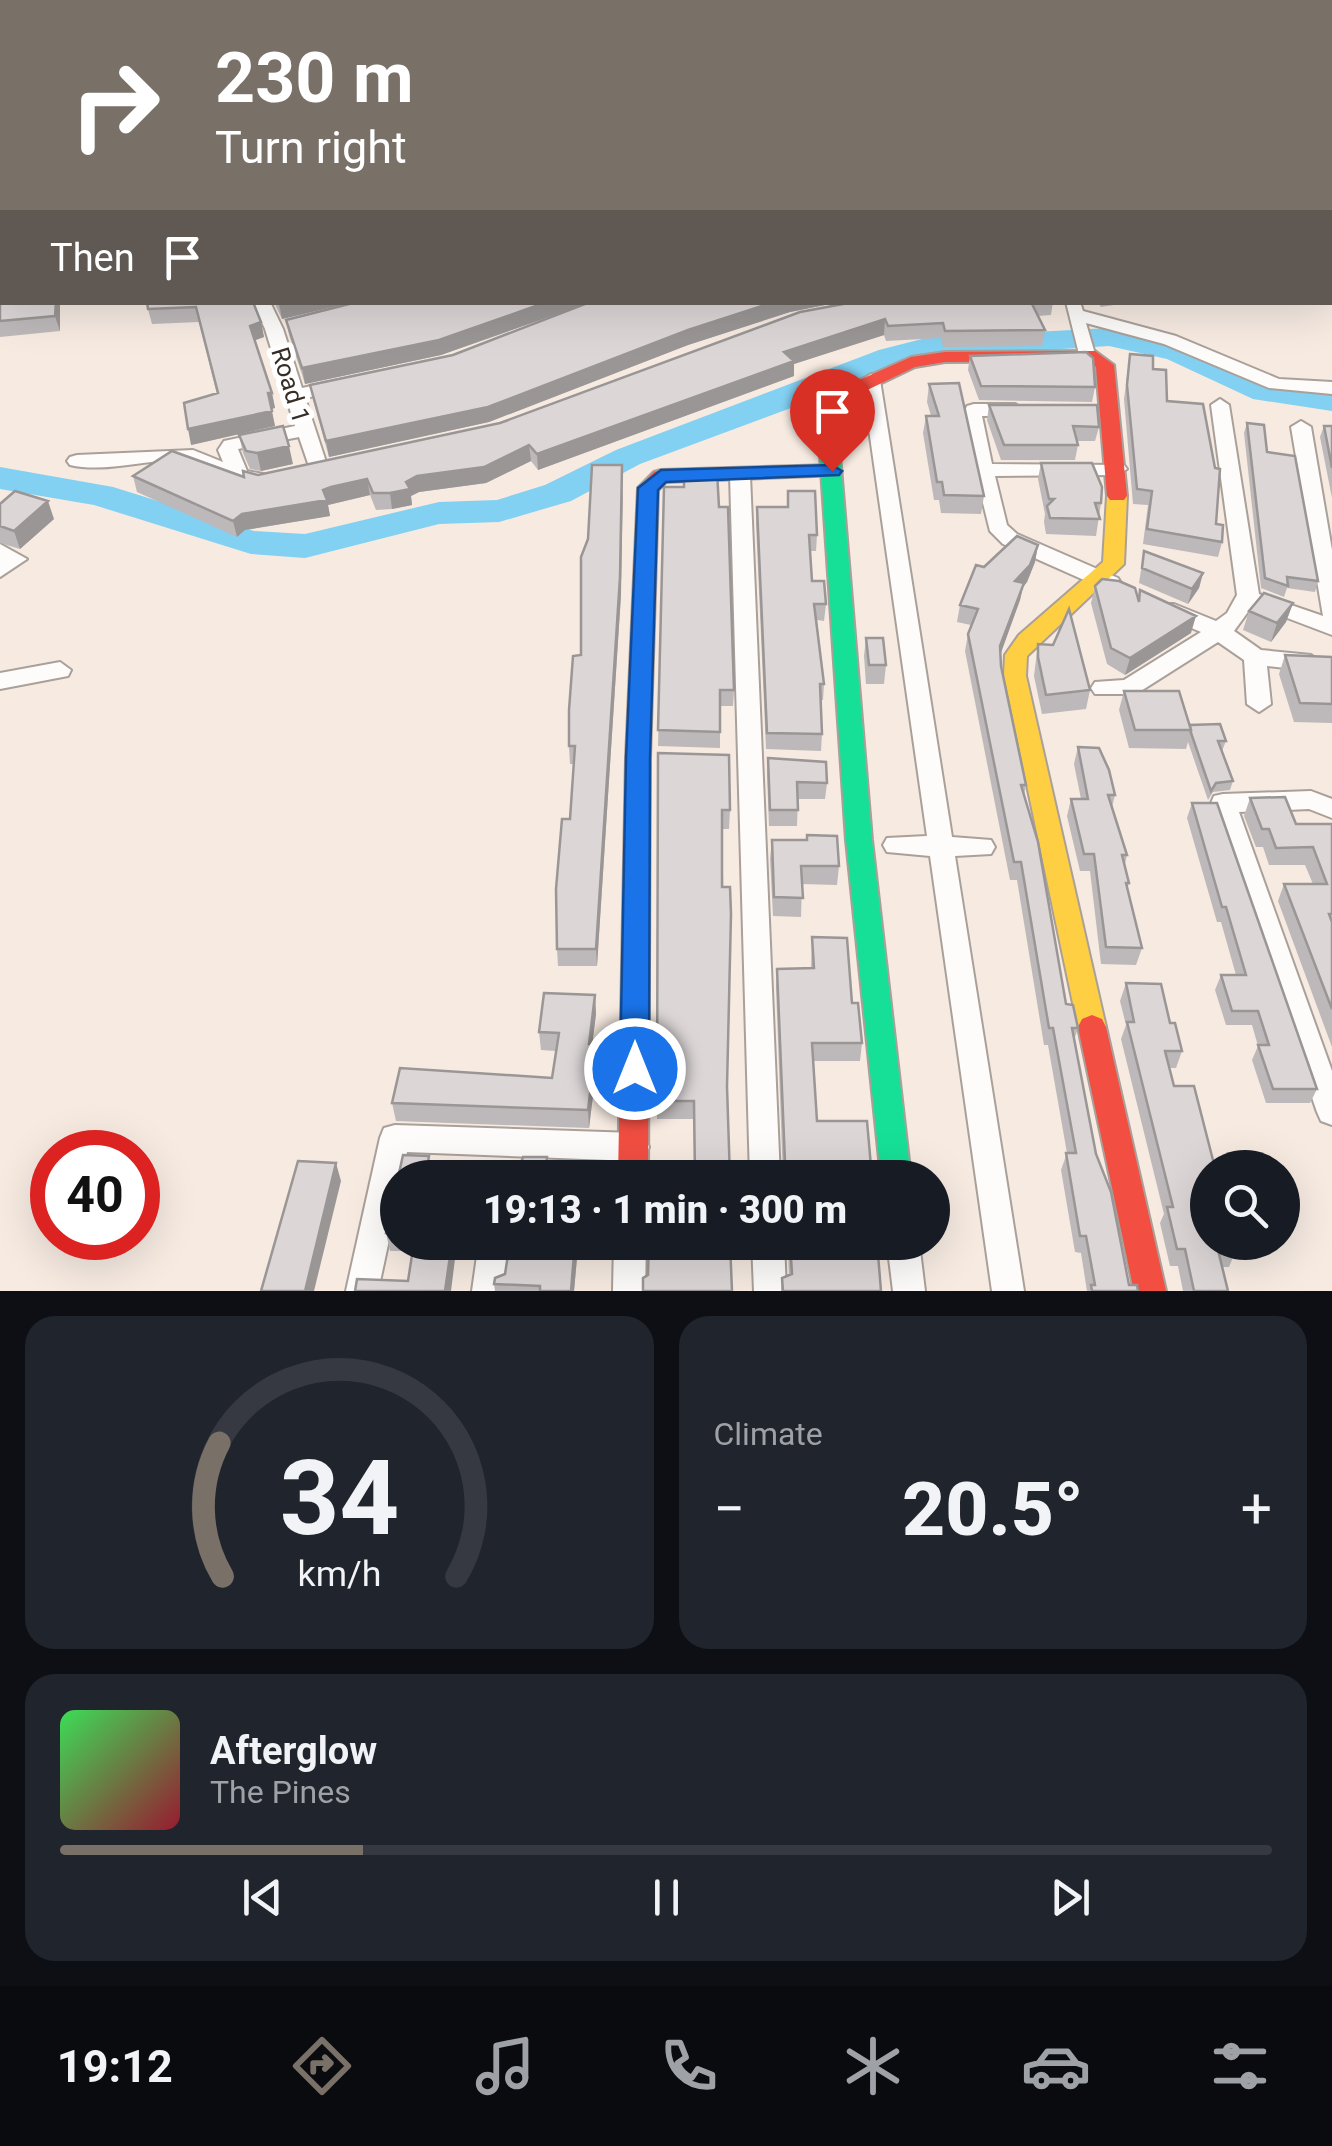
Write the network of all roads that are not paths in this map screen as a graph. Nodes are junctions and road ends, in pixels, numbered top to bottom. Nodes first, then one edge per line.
1 (264, 305) edge
2 (1079, 328) edge
3 (369, 380) edge
4 (871, 380) junction
5 (1332, 388) edge
6 (294, 395) junction
7 (1220, 405) dead end
8 (1033, 410) edge
9 (1301, 427) dead end
10 (305, 430) junction
11 (77, 462) dead end
12 (1116, 468) junction
13 (983, 470) junction
14 (832, 471) junction
15 (740, 475) junction
16 (239, 476) junction
17 (0, 552) edge
18 (0, 570) edge
19 (1100, 579) junction
20 (1248, 594) junction
21 (1332, 613) edge
22 (1332, 628) edge
23 (1219, 631) junction
24 (1255, 657) junction
25 (1330, 665) edge
26 (60, 670) dead end
27 (0, 681) edge
28 (1103, 688) dead end
29 (1258, 704) dead end
30 (740, 761) junction
31 (784, 762) edge
32 (819, 763) edge
33 (854, 764) junction
34 (1332, 809) edge
35 (896, 845) dead end
36 (942, 846) junction
37 (982, 848) dead end
38 (1332, 1112) edge
39 (510, 1146) junction
40 (508, 1160) edge
41 (618, 1160) edge
42 (633, 1160) edge
43 (765, 1160) edge
44 (894, 1160) edge
45 (492, 1260) edge
46 (630, 1260) edge
47 (769, 1260) edge
48 (905, 1260) edge
49 (362, 1291) edge
50 (488, 1291) edge
51 (629, 1291) edge
52 (770, 1291) edge
53 (908, 1291) edge
54 (1008, 1291) edge
55 (1150, 1291) edge

1 - 6 street, Road 1
2 - 4 street
2 - 5 street
2 - 12 street
3 - 6 street
4 - 14 street
4 - 36 street
6 - 10 street, Road 1
7 - 20 street
8 - 13 street
9 - 21 street
10 - 16 street
10 - 16 street, Road 1
11 - 16 street
12 - 13 street
12 - 19 street
13 - 19 street
14 - 15 street
14 - 33 street
15 - 30 street
15 - 42 street
17 - 18 street
19 - 23 street
19 - 55 street
20 - 22 street
20 - 23 street
23 - 24 street
23 - 28 street
24 - 25 street
24 - 29 street
26 - 27 street
30 - 31 street
30 - 43 street
32 - 33 street
33 - 44 street
34 - 38 street
35 - 36 street
36 - 37 street
36 - 54 street
39 - 40 street
39 - 41 street
39 - 49 street
45 - 50 street
46 - 51 street
47 - 52 street
48 - 53 street

